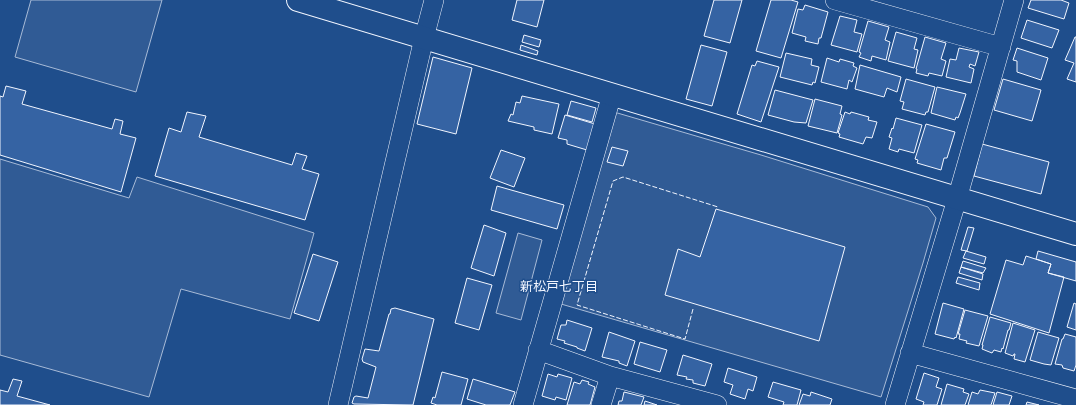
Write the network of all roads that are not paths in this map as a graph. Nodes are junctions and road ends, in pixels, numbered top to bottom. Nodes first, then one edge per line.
1 (298, 0) edge
2 (434, 0) edge
3 (835, 0) edge
4 (1014, 0) edge
5 (424, 38) junction
6 (1001, 47) junction
7 (612, 94) junction
8 (957, 198) junction
9 (1076, 234) edge
10 (538, 350) junction
11 (910, 353) junction
12 (610, 376) junction
13 (1076, 399) edge
14 (338, 405) edge
15 (523, 405) edge
16 (601, 405) edge
17 (717, 405) edge
18 (895, 405) edge

1 - 5 street
2 - 5 street
3 - 6 street
4 - 6 street
5 - 7 street
5 - 14 street
6 - 8 street
7 - 8 street
7 - 10 street
8 - 9 street
8 - 11 street
10 - 12 street
10 - 15 street
11 - 13 street
11 - 18 street
12 - 16 street
12 - 17 street

